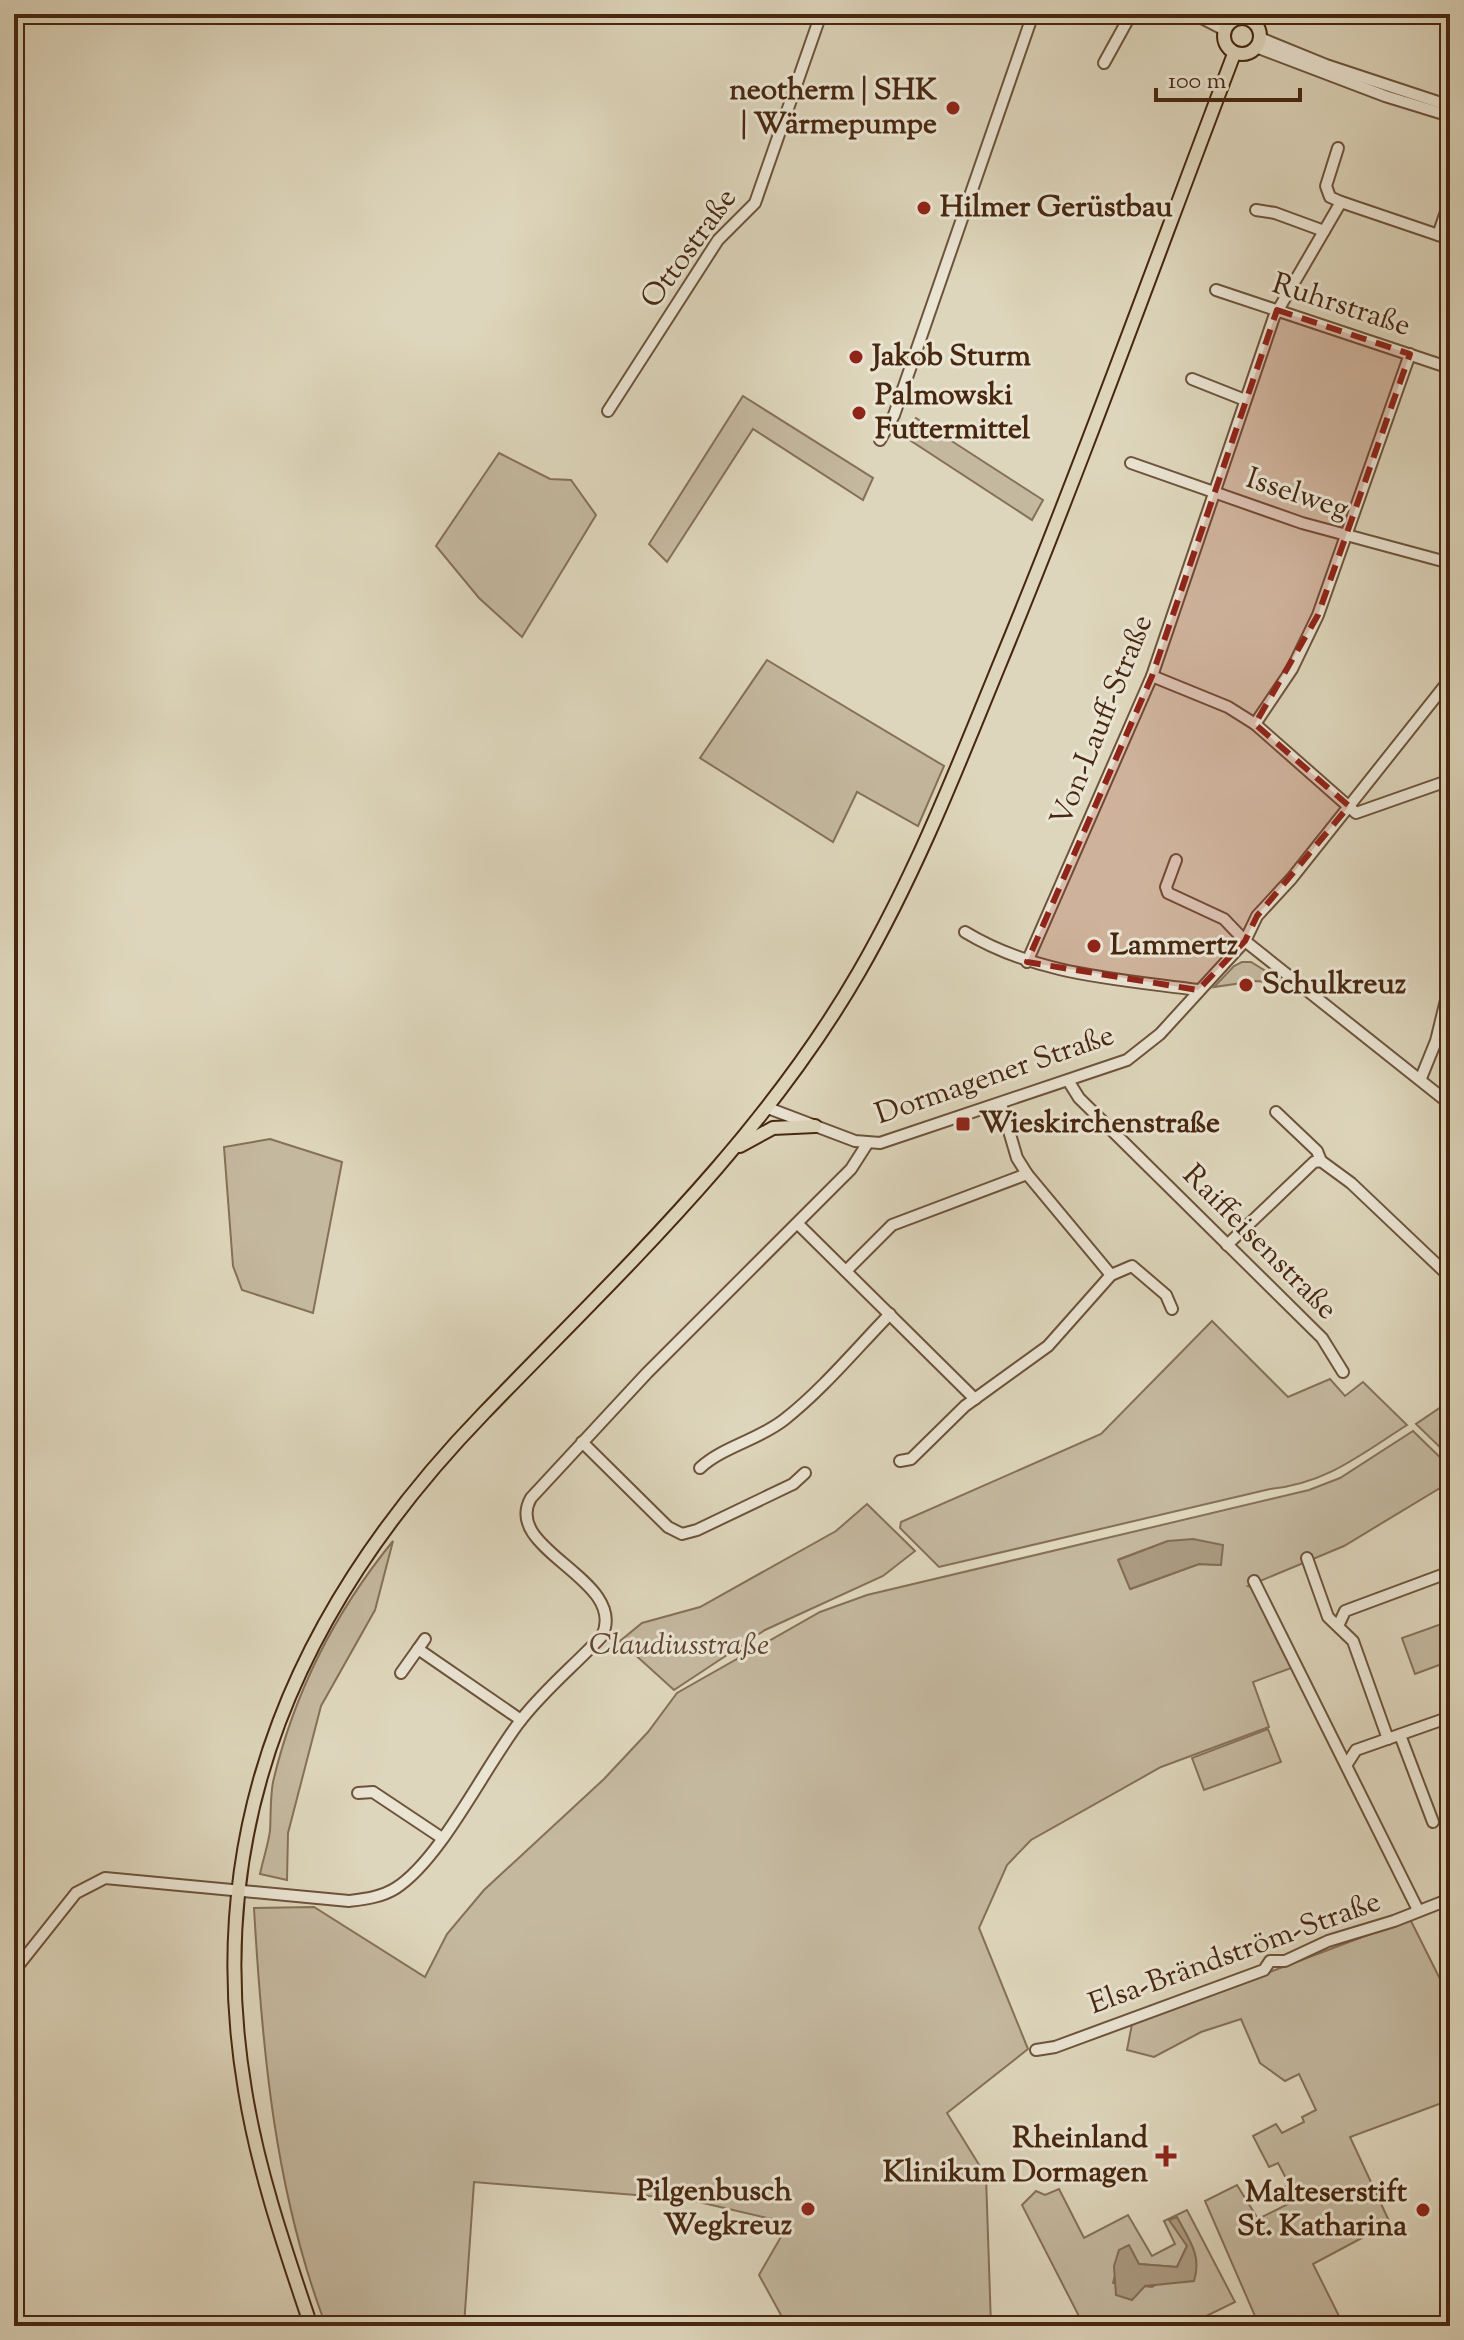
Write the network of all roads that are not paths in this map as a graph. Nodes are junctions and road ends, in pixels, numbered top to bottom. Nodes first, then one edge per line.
1 (821, 14) edge
2 (1033, 14) edge
3 (1131, 14) edge
4 (1194, 14) edge
5 (1248, 16) edge
6 (1225, 30) junction
7 (1258, 42) junction
8 (1234, 54) junction
9 (1104, 63) dead end
10 (1450, 106) edge
11 (1450, 116) edge
12 (1338, 148) dead end
13 (1450, 200) edge
14 (1341, 202) junction
15 (1256, 210) dead end
16 (1324, 231) junction
17 (1438, 235) junction
18 (1450, 239) edge
19 (1216, 290) dead end
20 (1277, 310) junction
21 (1410, 354) junction
22 (1450, 368) edge
23 (1192, 379) dead end
24 (1245, 400) junction
25 (608, 411) dead end
26 (880, 440) dead end
27 (1131, 463) dead end
28 (1213, 493) junction
29 (1345, 536) junction
30 (1450, 563) edge
31 (1152, 676) junction
32 (1450, 679) edge
33 (1255, 724) junction
34 (1450, 780) edge
35 (1349, 806) junction
36 (1176, 860) dead end
37 (965, 932) dead end
38 (1245, 941) junction
39 (1027, 962) junction
40 (1198, 990) junction
41 (1447, 996) dead end
42 (1447, 1012) edge
43 (1421, 1078) junction
44 (1069, 1082) junction
45 (1001, 1104) junction
46 (1450, 1104) edge
47 (768, 1108) junction
48 (1276, 1112) dead end
49 (815, 1126) junction
50 (867, 1144) junction
51 (734, 1150) junction
52 (1321, 1161) junction
53 (1027, 1174) junction
54 (798, 1224) junction
55 (1227, 1245) junction
56 (846, 1271) junction
57 (1111, 1275) junction
58 (1449, 1281) edge
59 (1172, 1309) dead end
60 (890, 1314) junction
61 (1343, 1372) dead end
62 (975, 1399) junction
63 (582, 1442) junction
64 (900, 1461) dead end
65 (700, 1468) dead end
66 (805, 1473) dead end
67 (1307, 1558) dead end
68 (1450, 1572) edge
69 (1254, 1581) dead end
70 (1339, 1624) junction
71 (425, 1639) dead end
72 (418, 1649) junction
73 (401, 1673) dead end
74 (1450, 1717) edge
75 (521, 1720) junction
76 (1400, 1735) junction
77 (1388, 1739) junction
78 (1347, 1764) junction
79 (358, 1793) dead end
80 (1433, 1822) dead end
81 (442, 1838) junction
82 (240, 1888) junction
83 (1450, 1899) edge
84 (1418, 1910) junction
85 (14, 1971) edge
86 (1036, 2050) dead end
87 (1450, 2322) edge
88 (311, 2326) edge
89 (1442, 2326) edge

1 - 25 street, Ottostraße
2 - 26 street
3 - 9 street
4 - 6 street
5 - 6 main road
5 - 7 main road
6 - 8 main road
7 - 8 main road
7 - 10 street
7 - 11 street
8 - 47 main road
12 - 14 street
13 - 17 street
14 - 16 street, Von-Lauff-Straße
14 - 17 street
15 - 16 street
16 - 20 street, Von-Lauff-Straße
17 - 18 street
19 - 20 street, Ruhrstraße
20 - 21 street, Ruhrstraße
20 - 24 street, Von-Lauff-Straße
21 - 22 street, Ruhrstraße
21 - 29 street
23 - 24 street
24 - 28 street, Von-Lauff-Straße
27 - 28 street, Isselweg
28 - 29 street, Isselweg
28 - 31 street, Von-Lauff-Straße
29 - 30 street, Isselweg
29 - 33 street
31 - 33 street
31 - 39 street, Von-Lauff-Straße
32 - 35 street, Dormagener Straße
33 - 35 street
34 - 35 street
35 - 38 street, Dormagener Straße
36 - 38 street
37 - 39 street
38 - 40 street, Dormagener Straße
38 - 43 street
39 - 40 street
40 - 44 street, Dormagener Straße
41 - 42 street
42 - 43 street
43 - 46 street
44 - 45 street, Dormagener Straße
44 - 55 street, Raiffeisenstraße
45 - 50 street, Dormagener Straße
45 - 53 street
47 - 49 street, Dormagener Straße
47 - 51 main road
48 - 52 street
49 - 50 street, Dormagener Straße
49 - 51 main road
50 - 54 street
51 - 82 main road
52 - 55 street
52 - 58 street
53 - 56 street
53 - 57 street
54 - 56 street
54 - 63 street
55 - 61 street, Raiffeisenstraße
56 - 60 street
57 - 59 street
57 - 62 street
60 - 62 street
60 - 65 street
62 - 64 street
63 - 66 street
63 - 75 street
67 - 70 street
68 - 70 street
69 - 78 street
70 - 77 street
71 - 72 street
72 - 73 street
72 - 75 street
74 - 76 street
75 - 81 street
76 - 77 street
76 - 80 street
77 - 78 street
78 - 84 street
79 - 81 street
81 - 82 street
82 - 85 street
82 - 88 main road
83 - 84 street, Elsa-Brändström-Straße
84 - 86 street, Elsa-Brändström-Straße
87 - 89 street

